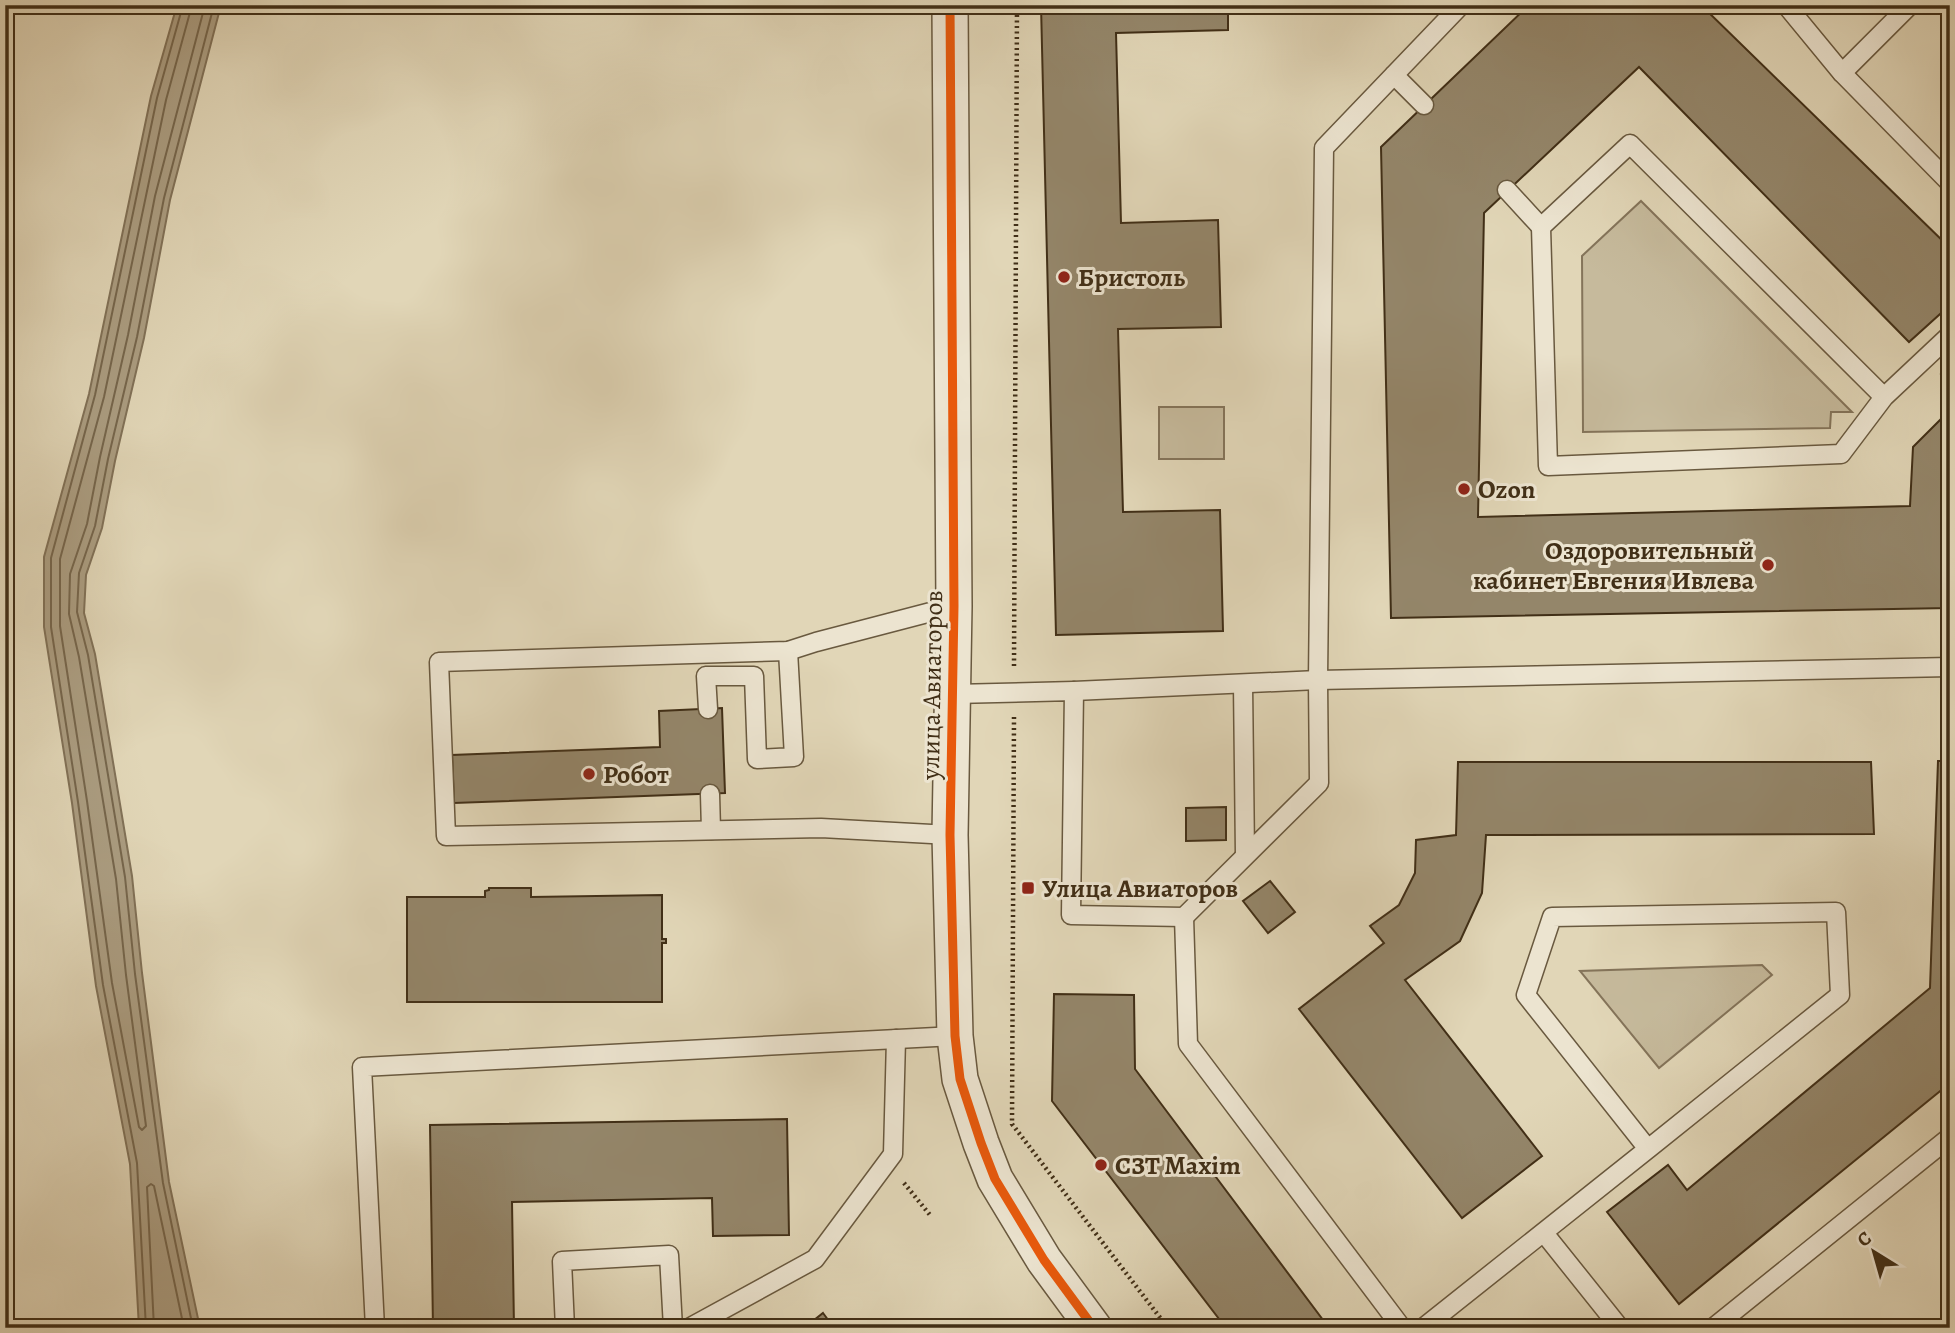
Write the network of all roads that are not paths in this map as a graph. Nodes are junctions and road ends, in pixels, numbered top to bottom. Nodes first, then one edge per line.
1 (950, 5) edge
2 (1461, 5) edge
3 (1786, 5) edge
4 (1910, 5) edge
5 (1842, 73) junction
6 (1394, 75) junction
7 (1424, 105) dead end
8 (1950, 183) edge
9 (1507, 190) dead end
10 (1541, 227) junction
11 (1950, 335) edge
12 (1884, 397) junction
13 (954, 606) junction
14 (788, 651) junction
15 (1950, 667) edge
16 (1318, 680) junction
17 (1243, 684) junction
18 (1074, 691) junction
19 (954, 694) junction
20 (708, 709) dead end
21 (710, 794) dead end
22 (711, 830) junction
23 (950, 835) junction
24 (1245, 855) junction
25 (1184, 917) junction
26 (956, 1036) junction
27 (896, 1039) junction
28 (1950, 1137) edge
29 (1648, 1149) junction
30 (1544, 1233) junction
31 (1428, 1326) edge
32 (375, 1328) edge
33 (565, 1328) edge
34 (673, 1328) edge
35 (689, 1328) edge
36 (1094, 1328) edge
37 (1402, 1328) edge
38 (1620, 1328) edge
39 (1713, 1328) edge

1 - 13 street, улица Авиаторов
2 - 6 lane
3 - 5 lane
4 - 5 lane
5 - 8 lane
6 - 7 lane
6 - 16 lane
9 - 10 lane
10 - 12 lane
10 - 12 lane
11 - 12 lane
13 - 14 lane
13 - 19 street, улица Авиаторов
14 - 20 lane
14 - 22 lane
15 - 16 lane
16 - 17 lane
16 - 24 lane
17 - 18 lane
17 - 24 lane
18 - 19 lane
18 - 25 lane
19 - 23 street, улица Авиаторов
21 - 22 lane
22 - 23 lane
23 - 26 street, улица Авиаторов
24 - 25 lane
25 - 37 lane
26 - 27 lane
26 - 36 street, улица Авиаторов
27 - 32 lane
27 - 35 lane
28 - 39 lane
29 - 29 lane
29 - 30 lane
30 - 31 lane
30 - 38 lane
33 - 34 lane

